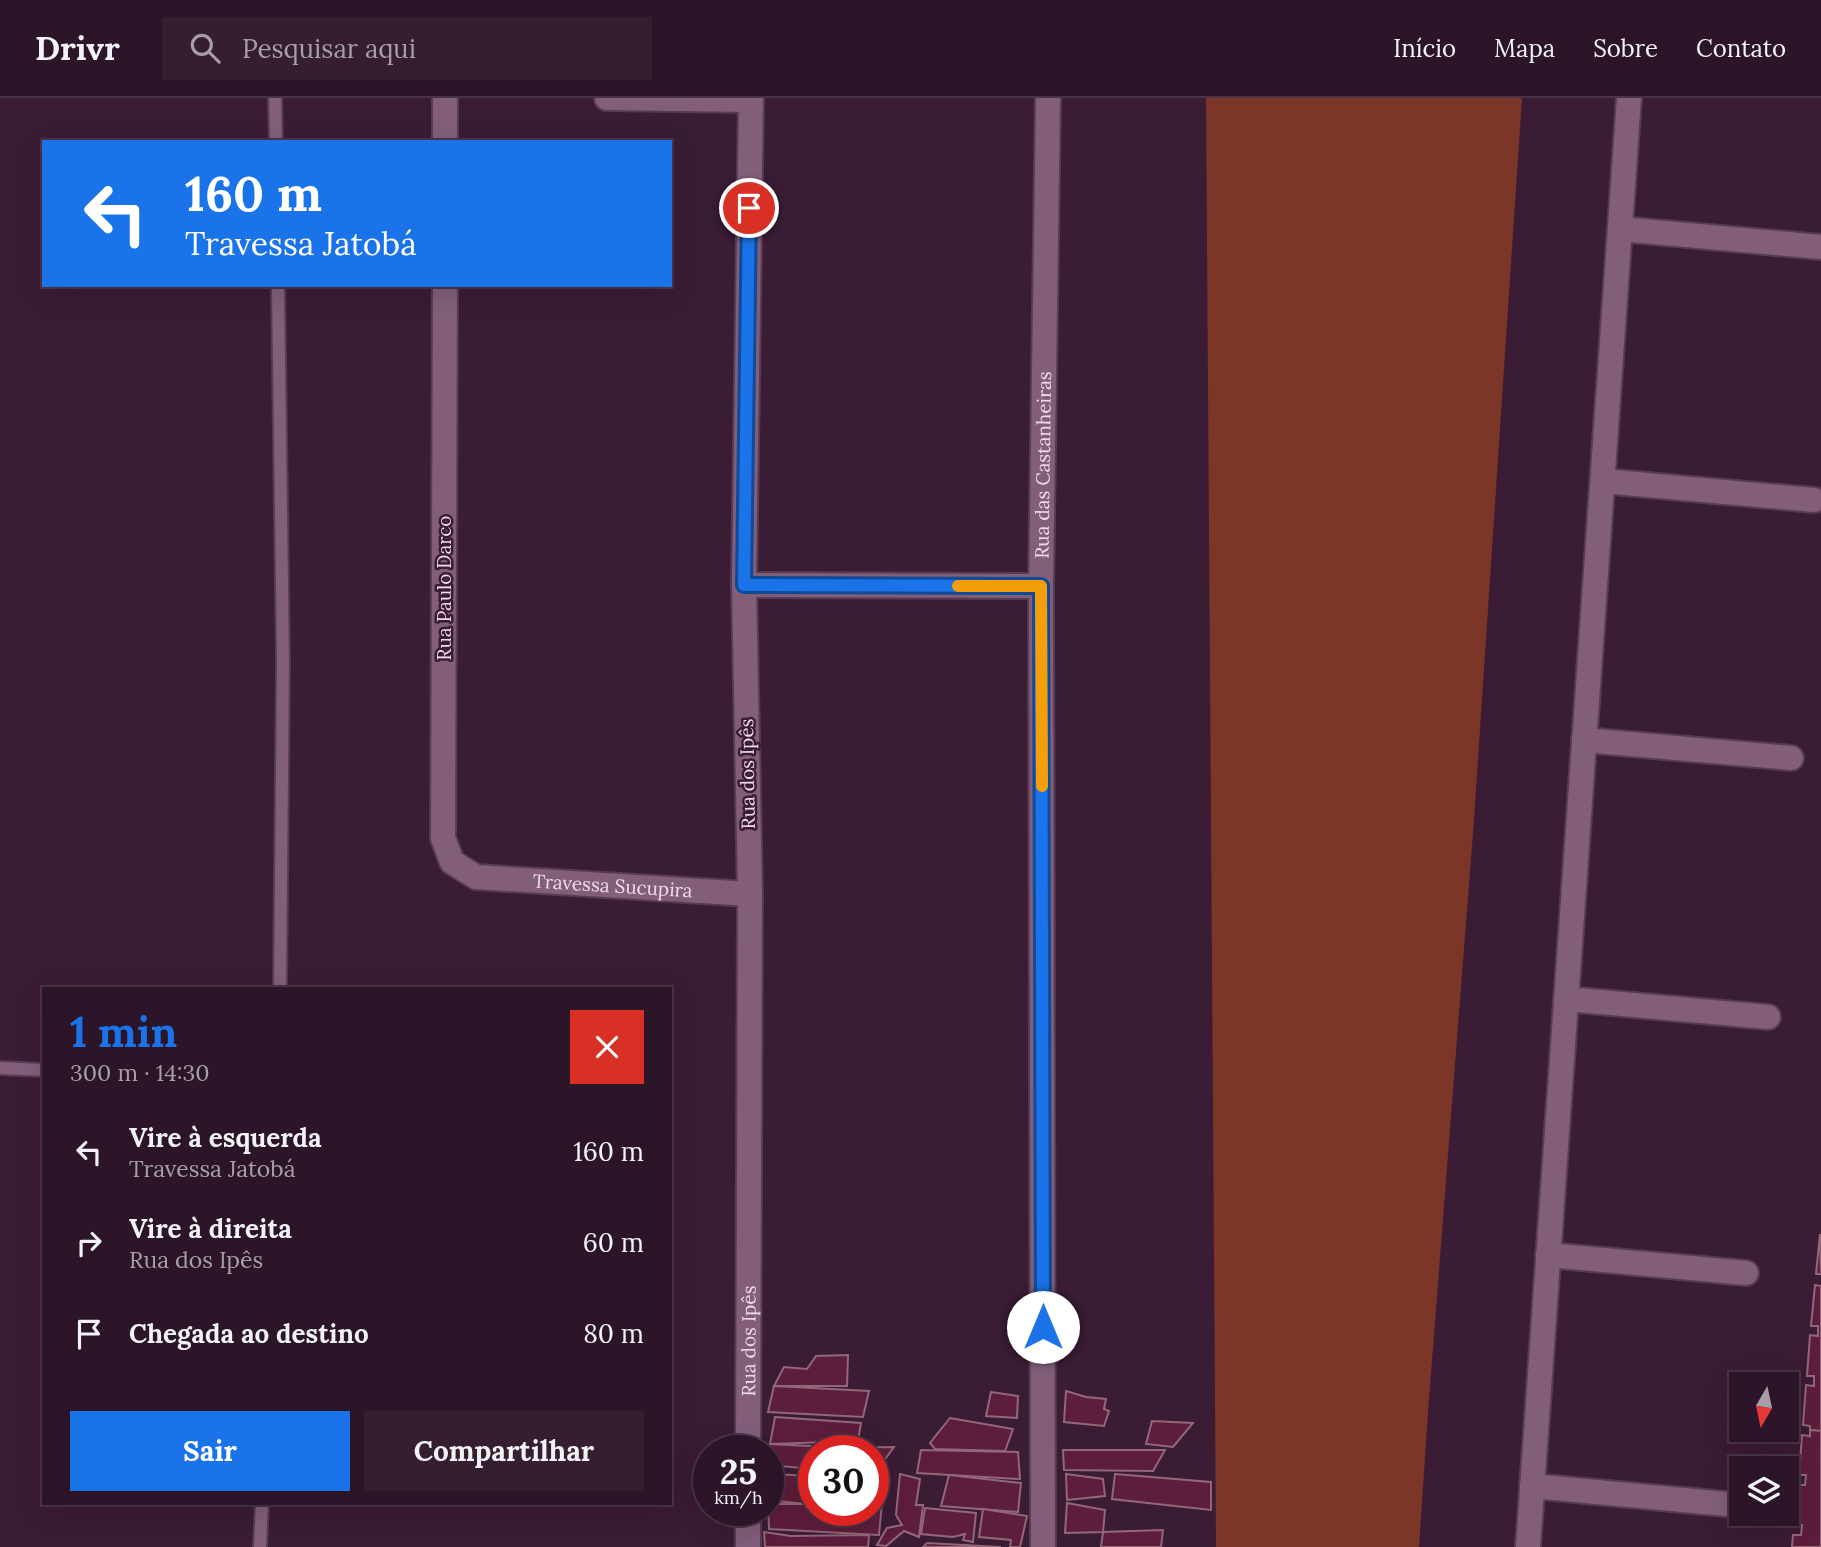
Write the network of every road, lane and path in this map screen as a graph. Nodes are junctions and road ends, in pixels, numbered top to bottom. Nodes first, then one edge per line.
1 (275, 98) edge
2 (445, 98) edge
3 (607, 98) edge
4 (1048, 98) edge
5 (1629, 98) edge
6 (751, 99) edge
7 (276, 140) edge
8 (445, 140) edge
9 (1620, 229) junction
10 (1821, 247) edge
11 (278, 287) edge
12 (445, 287) edge
13 (1603, 481) junction
14 (1814, 500) dead end
15 (744, 585) junction
16 (1041, 586) junction
17 (1584, 740) junction
18 (1791, 758) dead end
19 (476, 877) joint
20 (750, 894) junction
21 (280, 987) edge
22 (1566, 999) junction
23 (1768, 1017) dead end
24 (0, 1068) edge
25 (42, 1070) edge
26 (1548, 1255) junction
27 (1746, 1273) dead end
28 (748, 1435) edge
29 (1532, 1486) junction
30 (1726, 1504) dead end
31 (262, 1505) edge
32 (748, 1526) edge
33 (260, 1547) edge
34 (748, 1547) edge
35 (1043, 1547) edge
36 (1528, 1547) edge

1 - 7 lane
2 - 8 street
3 - 6 street
4 - 16 street, Rua das Castanheiras
5 - 9 street
6 - 15 street, Rua dos Ipês
9 - 10 street
9 - 13 street
11 - 21 lane
12 - 19 street, Rua Paulo Darco
13 - 14 street
13 - 17 street
15 - 16 street
15 - 20 street, Rua dos Ipês
16 - 35 street, Rua das Castanheiras
17 - 18 street
17 - 22 street
19 - 20 street, Travessa Sucupira
20 - 28 street, Rua dos Ipês
22 - 23 street
22 - 26 street
24 - 25 lane
26 - 27 street
26 - 29 street
29 - 30 street
29 - 36 street
31 - 33 lane
32 - 34 street

